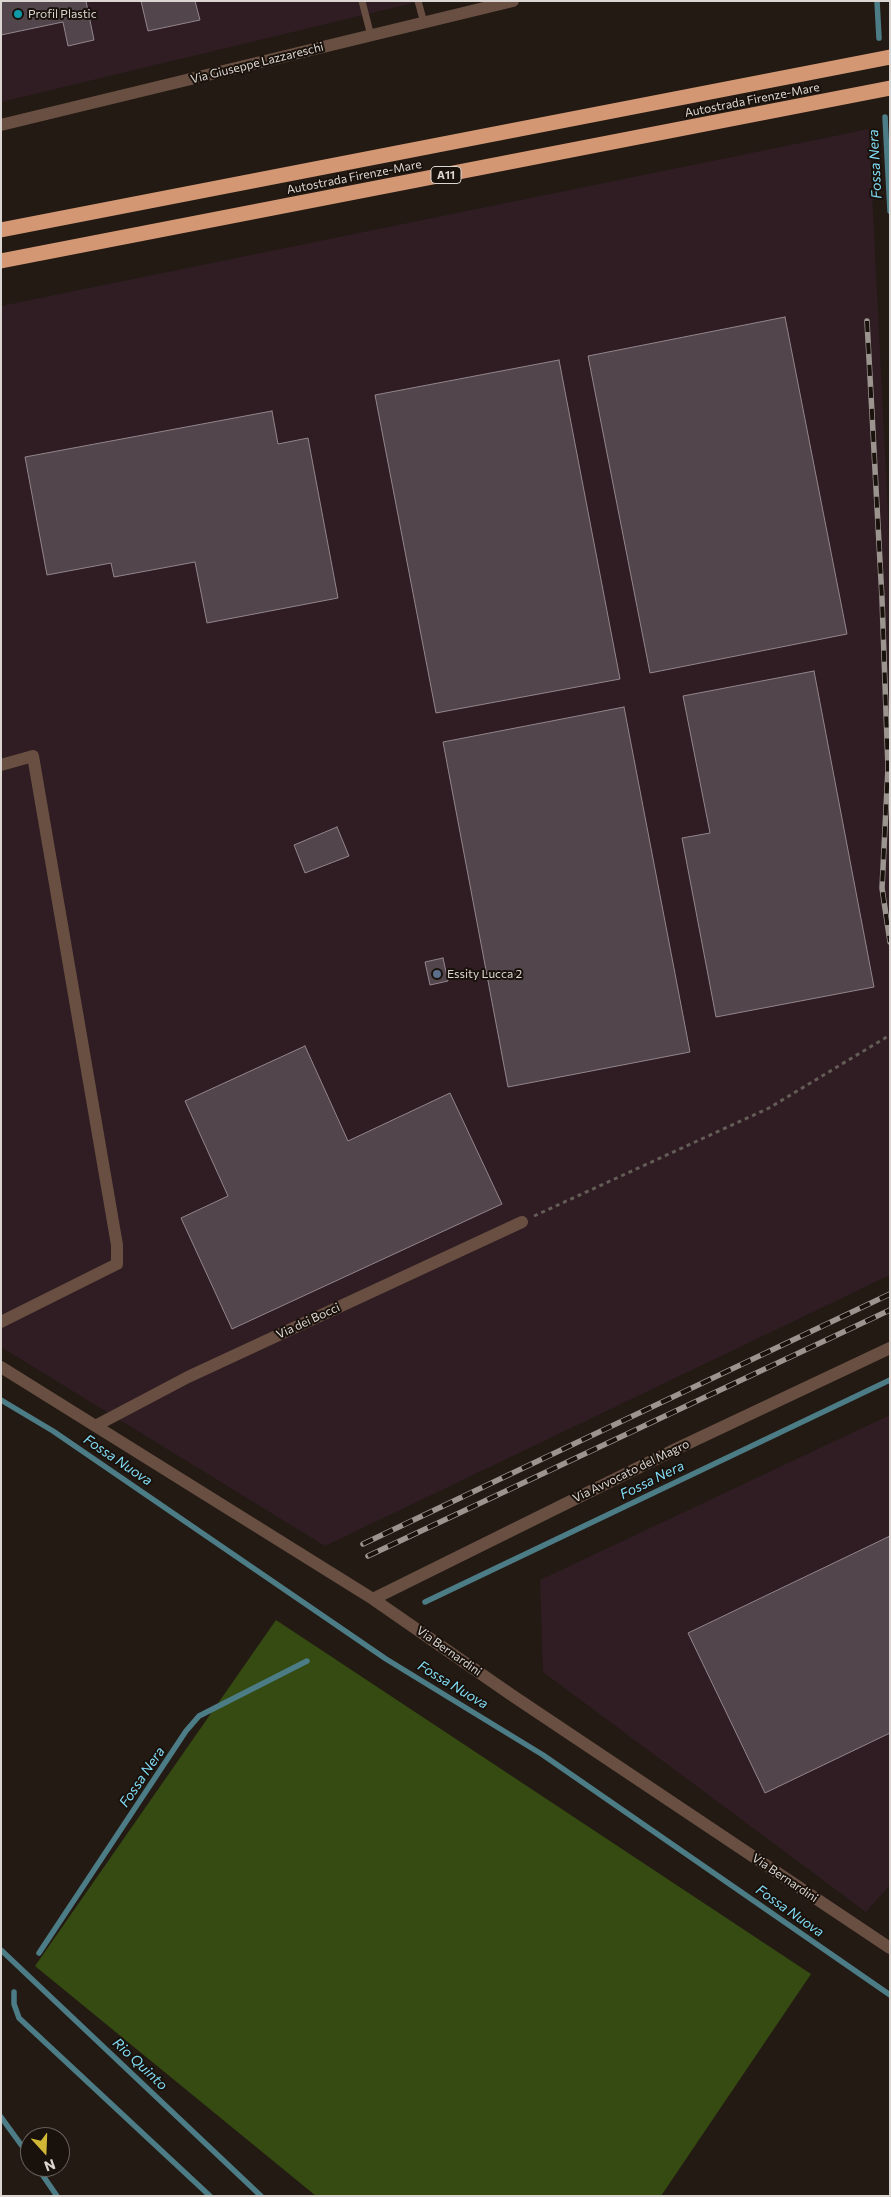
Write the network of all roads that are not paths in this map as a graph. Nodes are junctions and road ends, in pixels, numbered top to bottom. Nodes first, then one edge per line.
1 (362, 1) edge
2 (418, 1) edge
3 (513, 1) edge
4 (424, 23) junction
5 (371, 36) junction
6 (890, 57) edge
7 (890, 88) edge
8 (1, 125) edge
9 (1, 230) edge
10 (1, 261) edge
11 (1, 766) edge
12 (522, 1222) road end
13 (1, 1322) edge
14 (890, 1348) edge
15 (1, 1367) edge
16 (97, 1425) junction
17 (373, 1599) junction
18 (890, 1948) edge

1 - 5 lane
2 - 4 lane
3 - 4 street, Via Giuseppe Lazzareschi
4 - 5 street, Via Giuseppe Lazzareschi
5 - 8 street, Via Giuseppe Lazzareschi
6 - 9 highway, Autostrada Firenze-Mare
7 - 10 highway, Autostrada Firenze-Mare / A11
11 - 13 street
12 - 16 street, Via dei Bocci
14 - 17 street, Via Avvocato del Magro
15 - 16 street, Via Bernardini
16 - 17 street, Via Bernardini
17 - 18 street, Via Bernardini

